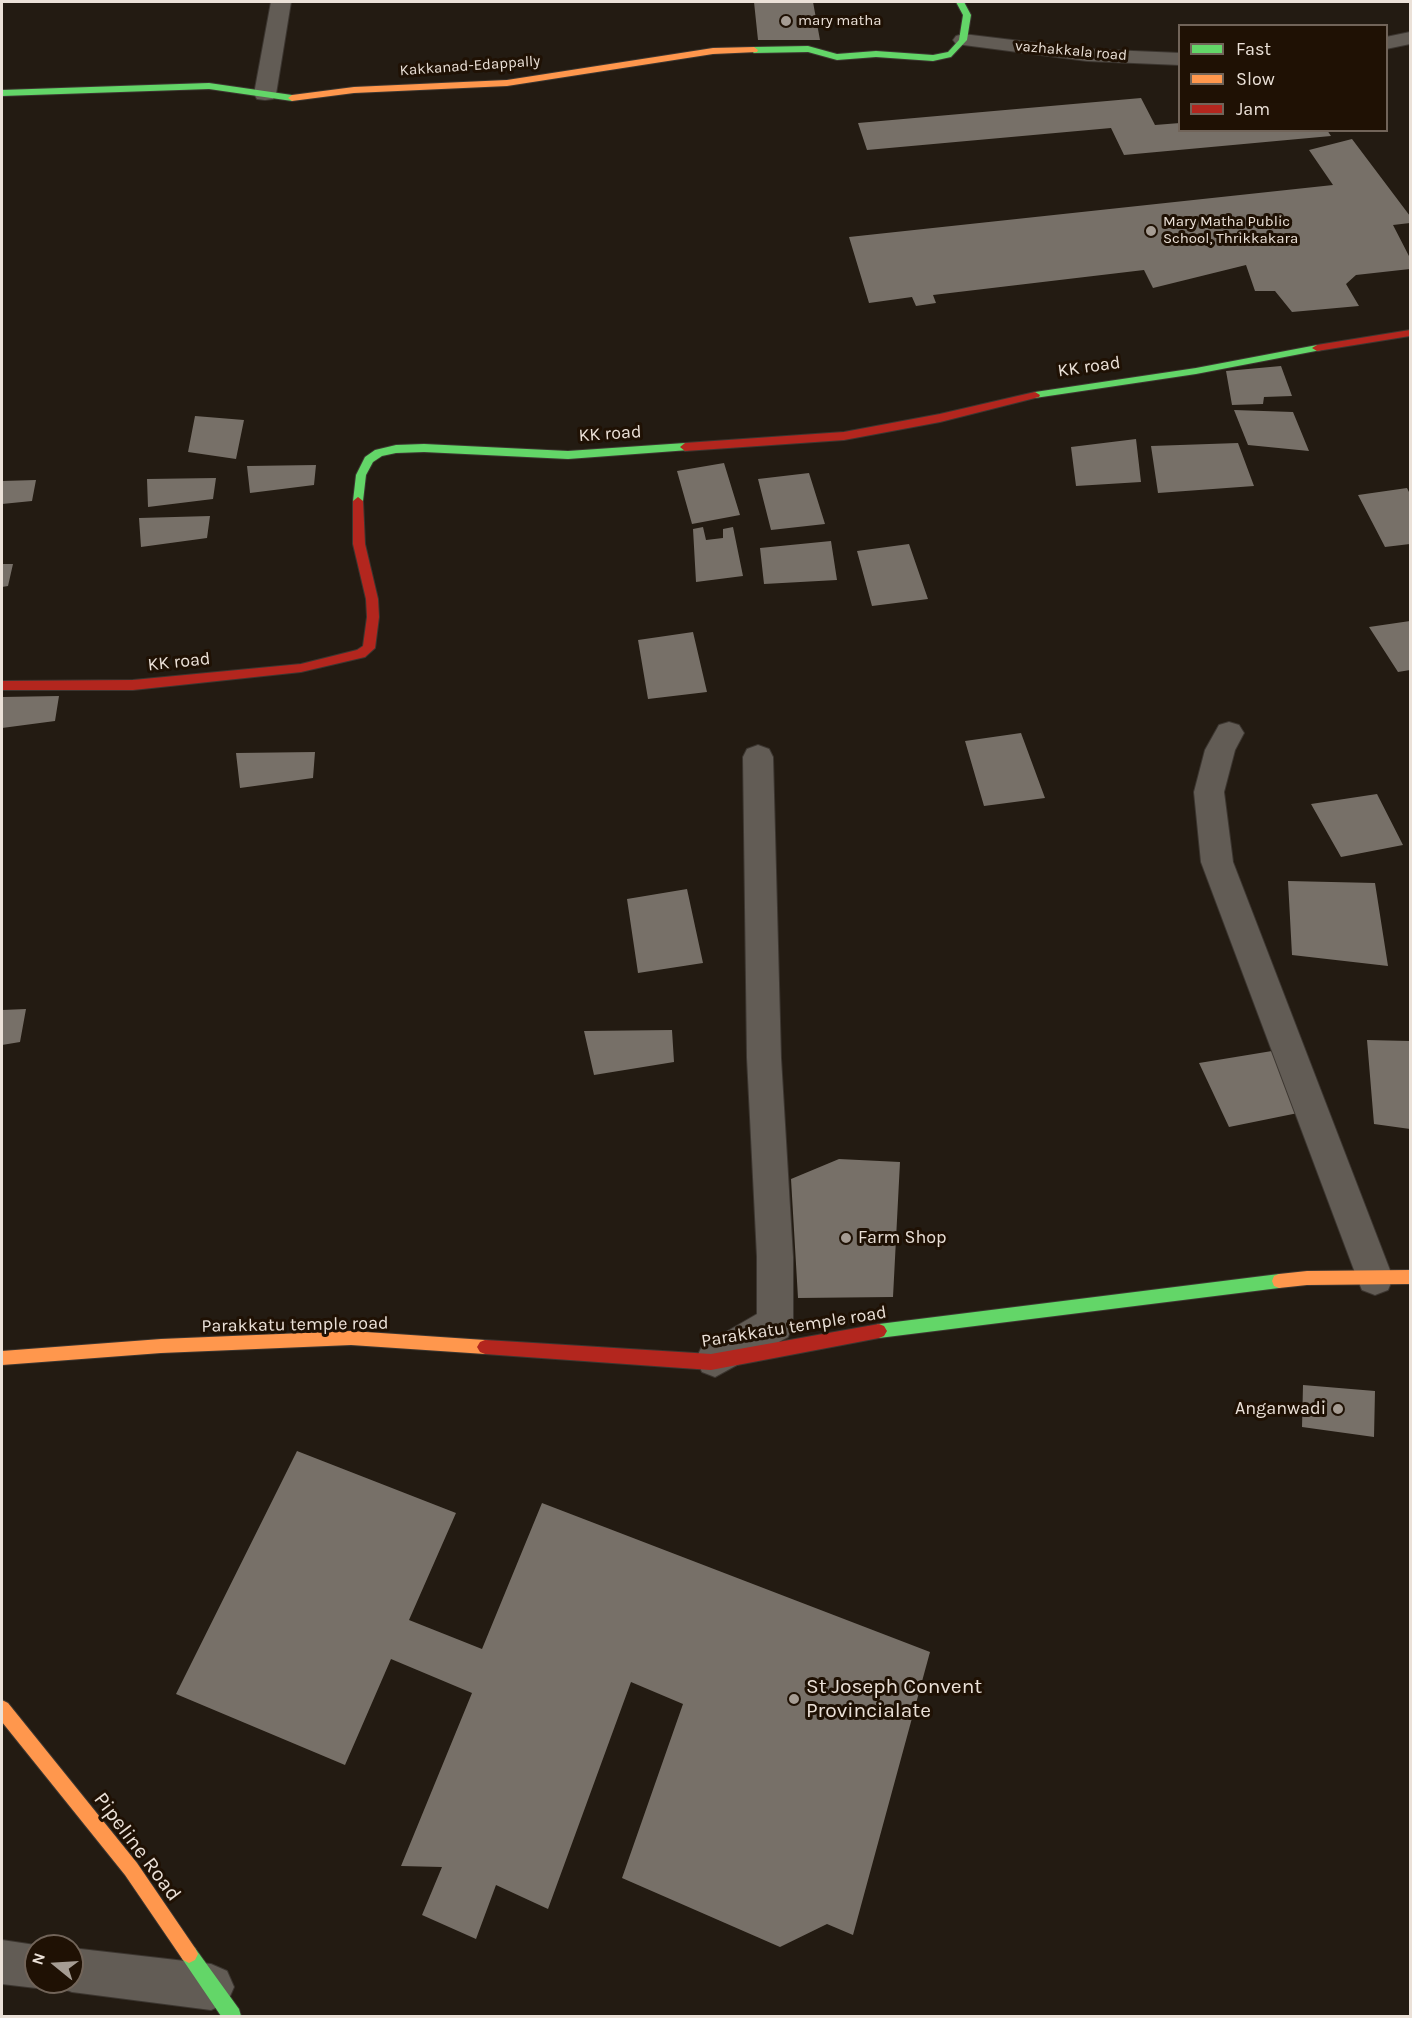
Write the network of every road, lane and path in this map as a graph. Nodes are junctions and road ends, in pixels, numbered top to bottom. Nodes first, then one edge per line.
1 (282, 2) edge
2 (960, 2) edge
3 (1410, 39) edge
4 (963, 40) junction
5 (1388, 44) edge
6 (1178, 59) edge
7 (2, 93) edge
8 (265, 94) junction
9 (1410, 333) edge
10 (2, 686) edge
11 (1229, 733) dead end
12 (758, 757) dead end
13 (1375, 1278) junction
14 (1410, 1278) edge
15 (2, 1358) edge
16 (711, 1362) junction
17 (2, 1709) edge
18 (2, 1962) edge
19 (24, 1965) edge
20 (84, 1973) edge
21 (221, 2002) edge

1 - 8 street
2 - 4 street
3 - 5 street
4 - 6 street, vazhakkala road
4 - 8 street, Kakkanad-Edappally
7 - 8 street, Kakkanad-Edappally
9 - 10 street, KK road
11 - 13 street
12 - 16 street
13 - 14 street, Parakkatu temple road
13 - 16 street, Parakkatu temple road
15 - 16 street, Parakkatu temple road
17 - 21 street, Pipeline Road
18 - 19 street
20 - 21 street

